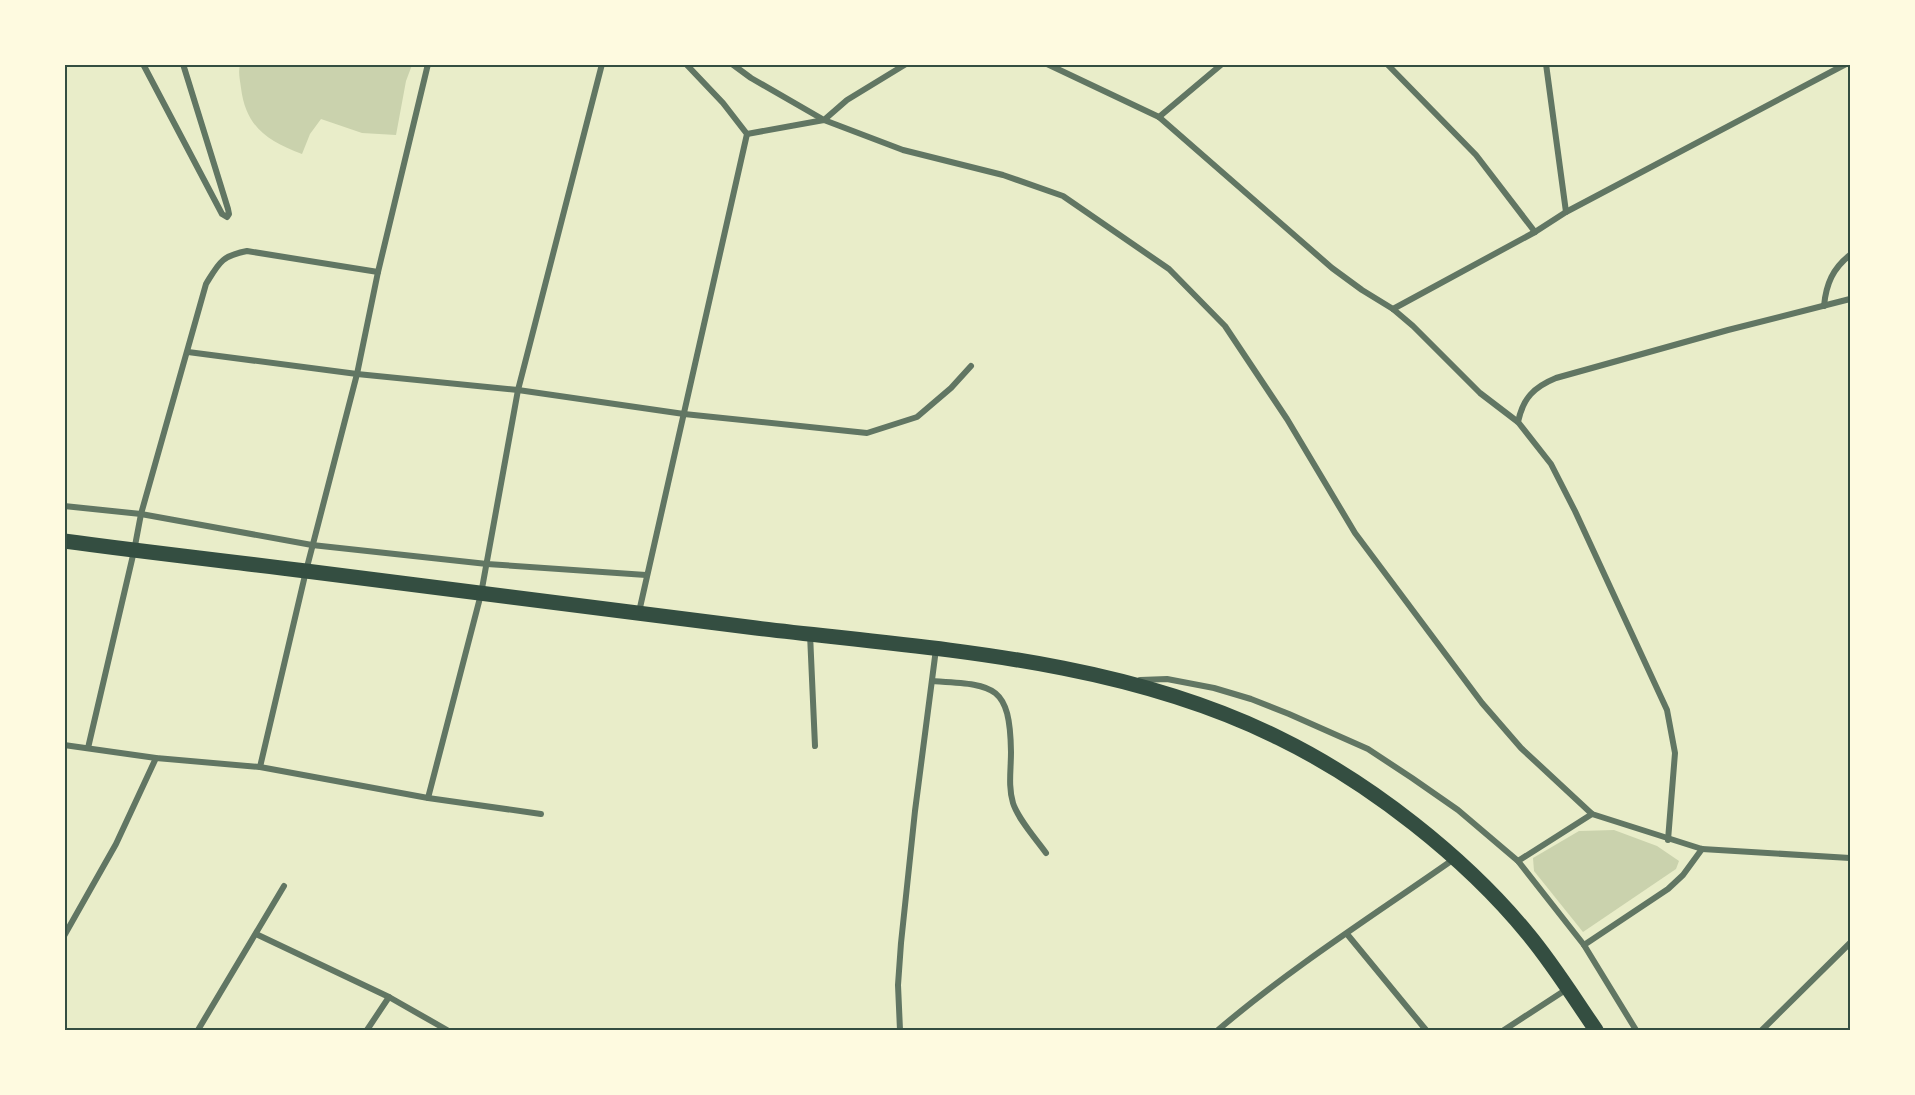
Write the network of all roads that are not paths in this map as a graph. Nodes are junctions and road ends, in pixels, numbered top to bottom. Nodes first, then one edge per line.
1 (143, 64) edge
2 (183, 64) edge
3 (428, 64) edge
4 (602, 64) edge
5 (686, 64) edge
6 (732, 64) edge
7 (906, 64) edge
8 (1047, 64) edge
9 (1222, 64) edge
10 (1387, 64) edge
11 (1546, 64) edge
12 (1846, 64) edge
13 (1159, 117) junction
14 (824, 120) junction
15 (747, 134) junction
16 (1566, 212) junction
17 (1535, 232) junction
18 (1851, 255) edge
19 (378, 272) junction
20 (1851, 299) edge
21 (1824, 306) junction
22 (1393, 309) junction
23 (188, 352) junction
24 (971, 366) dead end
25 (357, 374) junction
26 (518, 390) junction
27 (684, 414) junction
28 (1518, 422) junction
29 (64, 506) edge
30 (141, 514) junction
31 (64, 541) edge
32 (312, 545) junction
33 (134, 551) junction
34 (487, 564) junction
35 (306, 571) junction
36 (646, 575) junction
37 (481, 594) junction
38 (639, 612) junction
39 (810, 633) junction
40 (936, 648) junction
41 (932, 681) junction
42 (1121, 681) junction
43 (64, 745) edge
44 (815, 746) dead end
45 (88, 748) junction
46 (156, 758) junction
47 (260, 767) junction
48 (428, 798) junction
49 (542, 814) dead end
50 (1592, 814) junction
51 (1668, 840) junction
52 (1702, 849) junction
53 (1046, 853) dead end
54 (1454, 858) junction
55 (1851, 858) edge
56 (1518, 861) junction
57 (284, 886) dead end
58 (256, 934) junction
59 (1347, 934) junction
60 (64, 936) edge
61 (1851, 943) edge
62 (1584, 945) junction
63 (1567, 989) junction
64 (389, 997) junction
65 (198, 1030) edge
66 (367, 1030) edge
67 (447, 1030) edge
68 (900, 1030) edge
69 (1218, 1030) edge
70 (1426, 1030) edge
71 (1504, 1030) edge
72 (1596, 1030) edge
73 (1636, 1030) edge
74 (1762, 1030) edge

1 - 2 street
3 - 19 street
4 - 26 street
5 - 15 street
6 - 14 street
7 - 14 street
8 - 13 street
9 - 13 street
10 - 17 street
11 - 16 street
12 - 16 street
13 - 22 street
14 - 15 street
14 - 50 street
15 - 27 street
16 - 17 street
17 - 22 street
18 - 21 street
19 - 23 street
19 - 25 street
20 - 21 street
21 - 28 street
22 - 28 street
23 - 25 street
23 - 30 street
24 - 27 street
25 - 26 street
25 - 32 street
26 - 27 street
26 - 34 street
27 - 36 street
28 - 51 street
29 - 30 street
30 - 32 street
30 - 33 street
31 - 33 highway
32 - 34 street
32 - 35 street
33 - 35 highway
33 - 45 street
34 - 36 street
34 - 37 street
35 - 37 highway
35 - 47 street
36 - 38 street
37 - 38 highway
37 - 48 street
38 - 39 highway
39 - 40 highway
39 - 44 street
40 - 41 street
40 - 42 highway
41 - 53 street
41 - 68 street
42 - 54 highway
42 - 56 street
43 - 45 street
45 - 46 street
46 - 47 street
46 - 60 street
47 - 48 street
48 - 49 street
50 - 51 street
50 - 56 street
51 - 52 street
52 - 55 street
52 - 62 street
54 - 59 street
54 - 63 highway
56 - 62 street
57 - 58 street
58 - 64 street
58 - 65 street
59 - 69 street
59 - 70 street
61 - 74 street
62 - 73 street
63 - 71 street
63 - 72 highway
64 - 66 street
64 - 67 street

